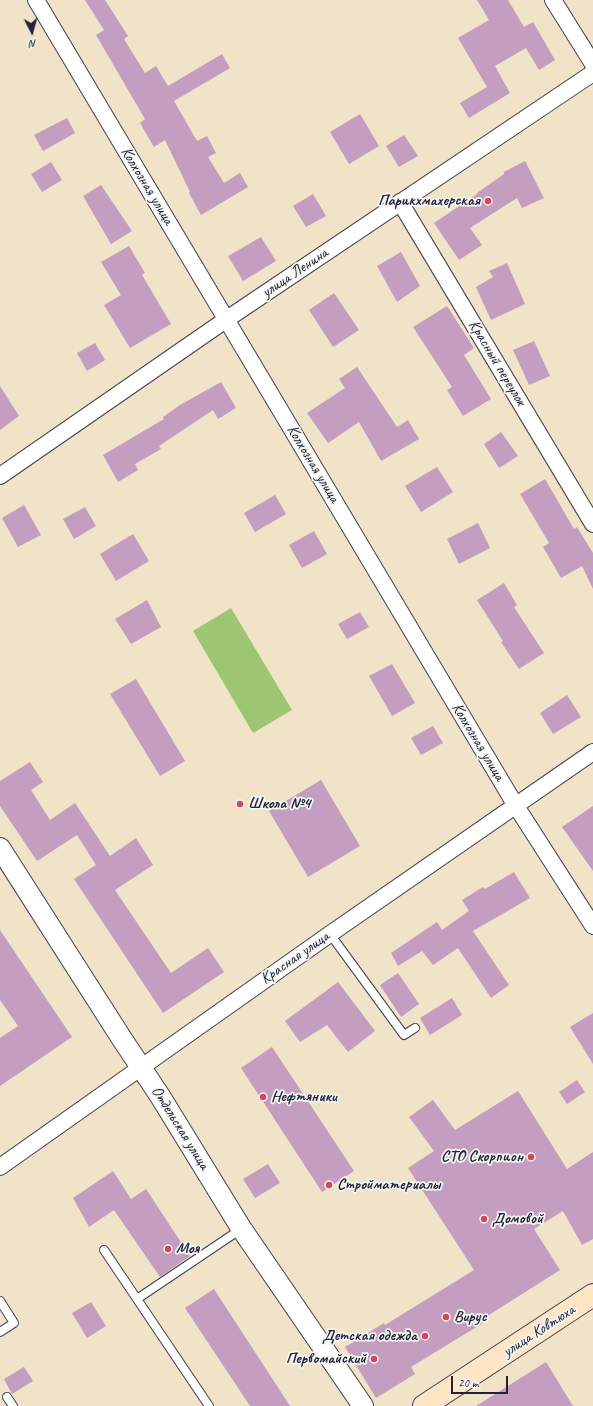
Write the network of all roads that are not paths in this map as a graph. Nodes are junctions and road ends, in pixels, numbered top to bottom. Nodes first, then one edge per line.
1 (36, 0) edge
2 (552, 0) edge
3 (593, 64) edge
4 (593, 73) edge
5 (400, 202) junction
6 (227, 319) junction
7 (0, 476) edge
8 (593, 524) edge
9 (593, 752) edge
10 (516, 806) junction
11 (0, 848) edge
12 (593, 926) edge
13 (330, 934) junction
14 (415, 1028) dead end
15 (141, 1067) junction
16 (0, 1167) edge
17 (242, 1228) junction
18 (104, 1250) dead end
19 (593, 1295) edge
20 (137, 1299) junction
21 (0, 1301) edge
22 (0, 1332) edge
23 (7, 1397) dead end
24 (13, 1406) edge
25 (209, 1406) edge
26 (363, 1406) edge
27 (424, 1406) edge

1 - 6 street, Колхозная улица
2 - 3 street
4 - 5 street, улица Ленина
5 - 6 street, улица Ленина
5 - 8 street, Красный переулок
6 - 7 street, улица Ленина
6 - 10 street, Колхозная улица
9 - 10 street, Красная улица
10 - 12 street, Колхозная улица
10 - 13 street, Красная улица
11 - 15 street, Отдельская улица
13 - 14 lane
13 - 15 street, Красная улица
15 - 16 street, Красная улица
15 - 17 street, Отдельская улица
17 - 20 lane
17 - 26 street, Отдельская улица
18 - 20 lane
19 - 27 main road, улица Ковтюха
20 - 25 lane
21 - 22 lane
23 - 24 lane

